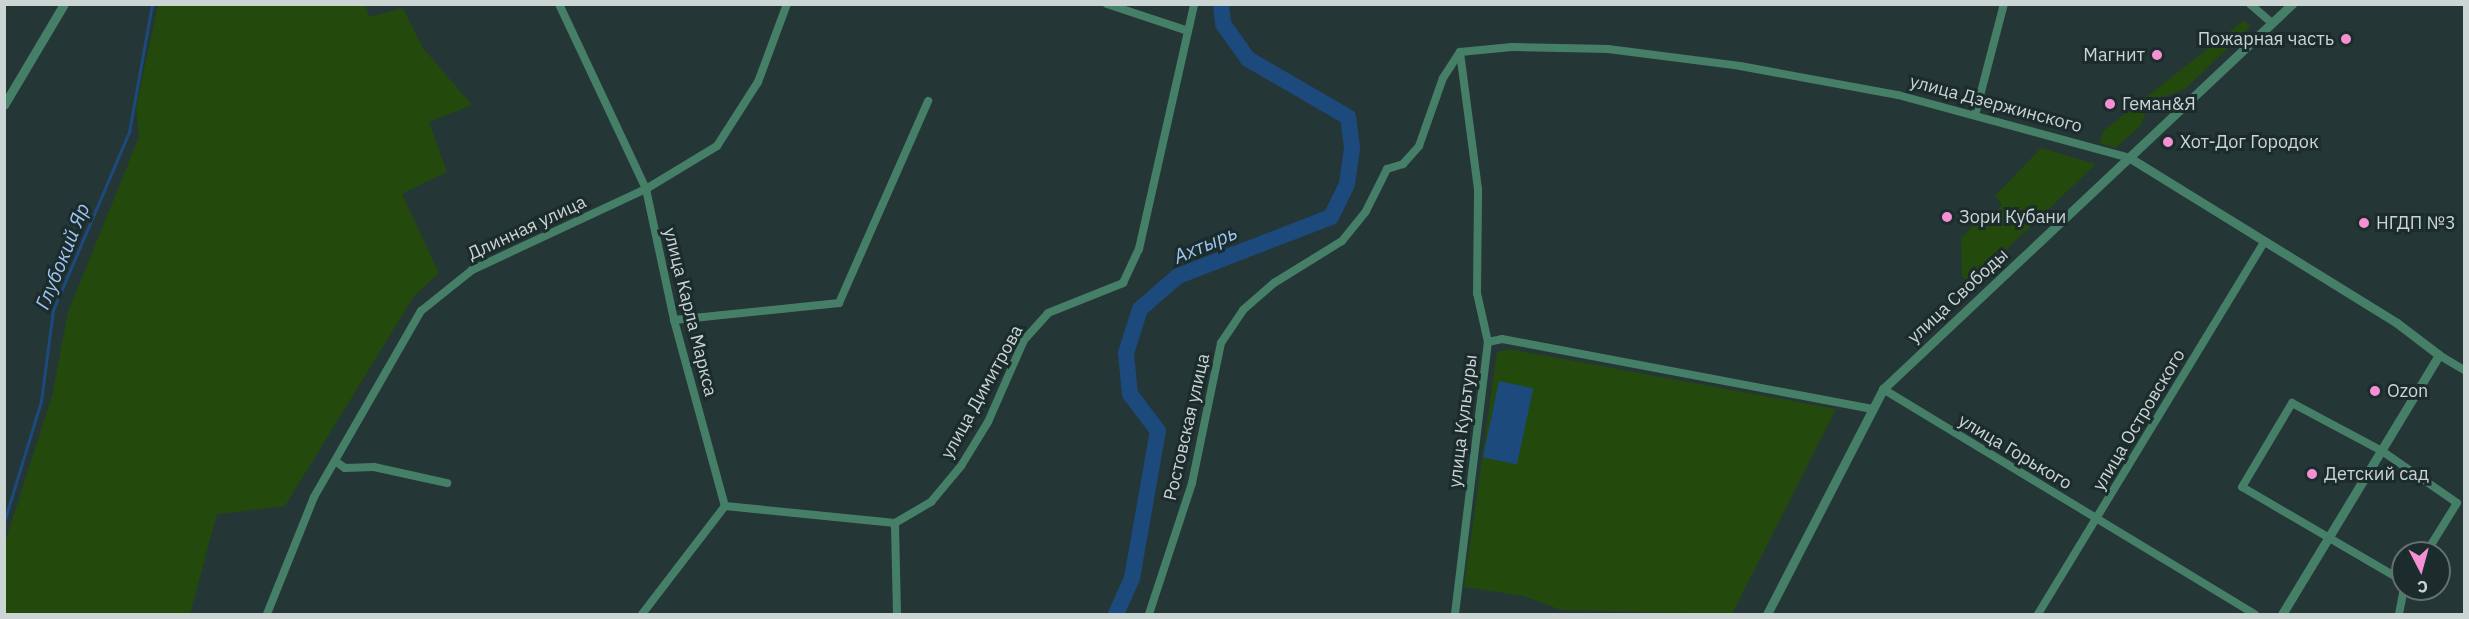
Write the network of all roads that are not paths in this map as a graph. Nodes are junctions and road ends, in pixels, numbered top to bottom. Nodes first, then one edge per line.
1 (64, 4) edge
2 (559, 4) edge
3 (787, 4) edge
4 (1107, 4) edge
5 (1194, 4) edge
6 (2004, 4) edge
7 (2250, 4) edge
8 (2292, 4) edge
9 (2272, 23) junction
10 (1185, 30) junction
11 (1460, 52) junction
12 (928, 100) dead end
13 (4, 105) edge
14 (1975, 115) junction
15 (2130, 158) junction
16 (646, 189) junction
17 (2265, 242) junction
18 (674, 320) junction
19 (1488, 342) junction
20 (2439, 355) junction
21 (2464, 370) edge
22 (1883, 389) junction
23 (1872, 409) junction
24 (2382, 451) junction
25 (335, 460) junction
26 (447, 483) dead end
27 (725, 506) junction
28 (2096, 519) junction
29 (895, 523) junction
30 (2327, 536) junction
31 (2433, 541) edge
32 (2391, 574) edge
33 (267, 615) edge
34 (642, 615) edge
35 (897, 615) edge
36 (1149, 615) edge
37 (1455, 615) edge
38 (1767, 615) edge
39 (2038, 615) edge
40 (2255, 615) edge
41 (2282, 615) edge

1 - 13 street
2 - 16 street, улица Карла Маркса
3 - 16 street, Длинная улица
4 - 10 street
5 - 10 street, улица Димитрова
6 - 14 street
7 - 9 street
8 - 9 street, улица Свободы
9 - 15 street, улица Свободы
10 - 29 street, улица Димитрова
11 - 14 street, улица Дзержинского
11 - 19 street, улица Культуры
11 - 36 street, Ростовская улица
12 - 18 street
14 - 15 street, улица Дзержинского
15 - 17 street, улица Дзержинского
15 - 22 street, улица Свободы
16 - 18 street, улица Карла Маркса
16 - 25 street, Длинная улица
17 - 20 street, улица Дзержинского
17 - 28 street, улица Островского
18 - 27 street, улица Карла Маркса
19 - 23 street
19 - 37 street, улица Культуры
20 - 21 street, улица Дзержинского
20 - 24 street
22 - 23 street, улица Свободы
22 - 28 street, улица Горького
23 - 38 street, улица Свободы
24 - 30 street
24 - 30 street
24 - 31 street
25 - 26 street
25 - 33 street, Длинная улица
27 - 29 street
27 - 34 street
28 - 39 street, улица Островского
28 - 40 street, улица Горького
29 - 35 street
30 - 32 street
30 - 41 street

